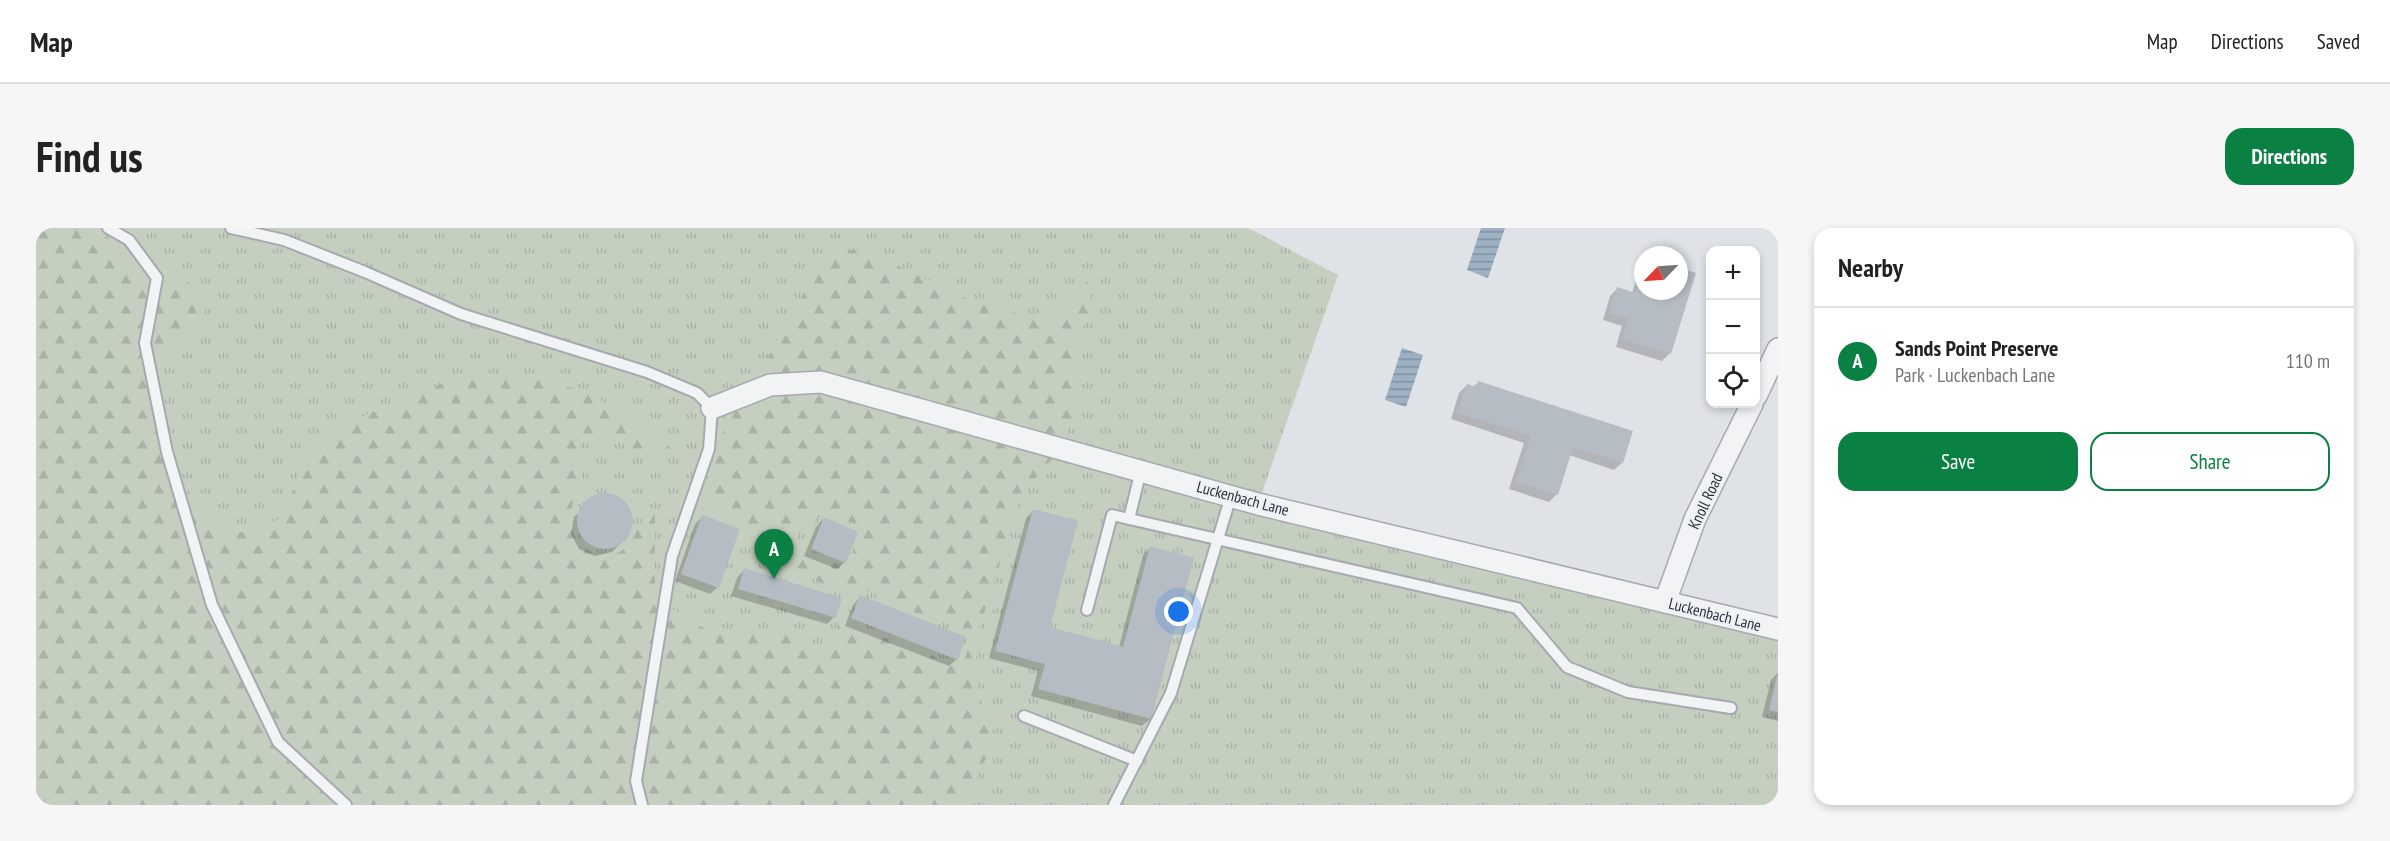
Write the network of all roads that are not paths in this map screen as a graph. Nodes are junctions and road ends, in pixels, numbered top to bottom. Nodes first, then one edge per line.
1 (108, 228) edge
2 (231, 228) edge
3 (1778, 349) edge
4 (1760, 386) edge
5 (712, 408) junction
6 (1750, 408) edge
7 (1141, 470) junction
8 (1231, 496) junction
9 (1129, 519) junction
10 (1218, 539) junction
11 (1665, 602) junction
12 (1087, 610) dead end
13 (1778, 629) edge
14 (1731, 708) dead end
15 (1024, 716) dead end
16 (1137, 761) junction
17 (346, 805) edge
18 (642, 805) edge
19 (1114, 805) edge

1 - 17 lane
2 - 5 lane
3 - 4 street
5 - 7 street, Luckenbach Lane
5 - 18 lane
6 - 11 street, Knoll Road
7 - 8 street, Luckenbach Lane
7 - 9 lane
8 - 10 lane
8 - 11 street, Luckenbach Lane
9 - 10 lane
9 - 12 lane
10 - 14 lane
10 - 16 lane
11 - 13 street, Luckenbach Lane
15 - 16 lane
16 - 19 lane

